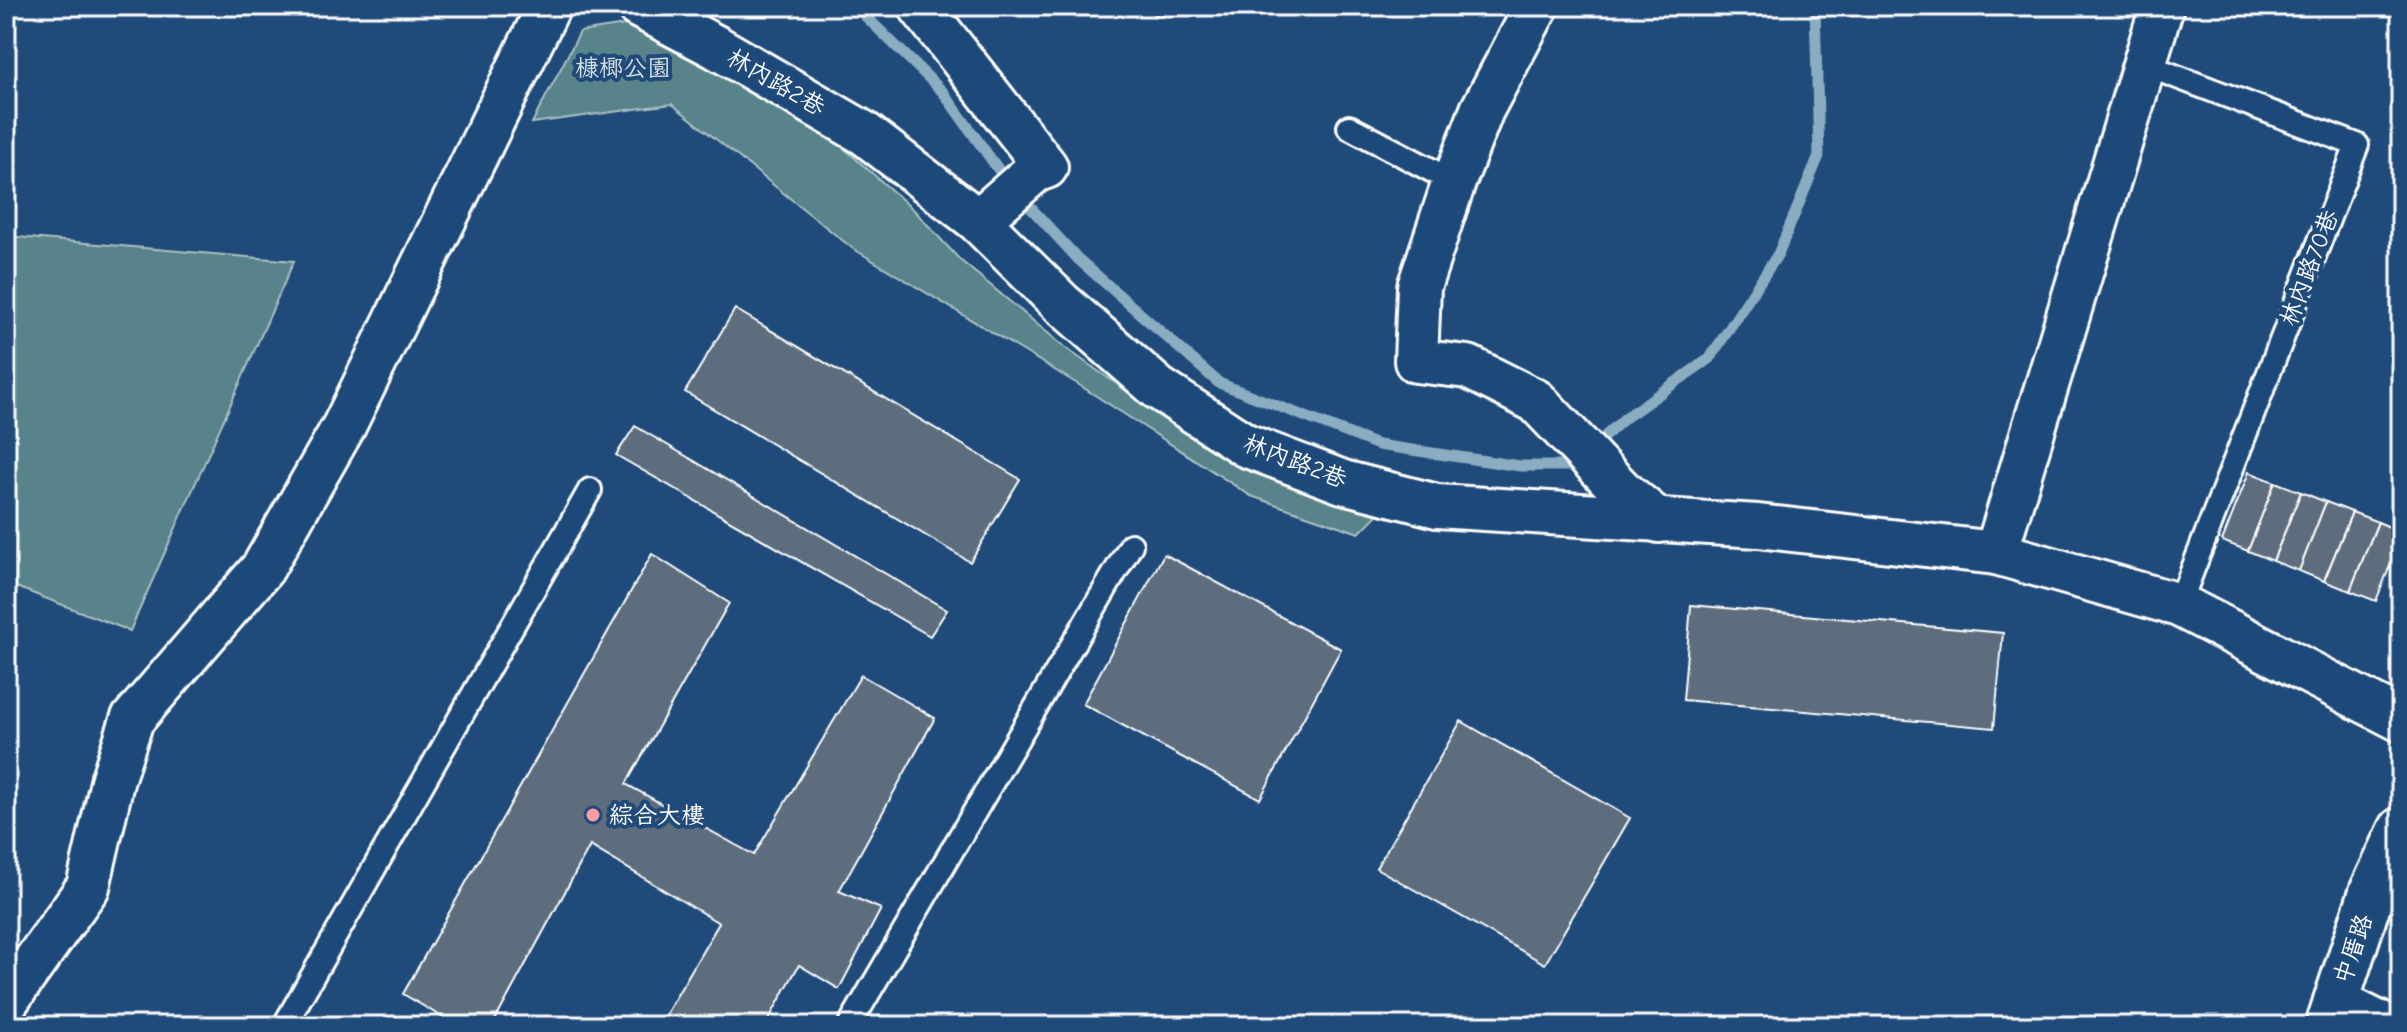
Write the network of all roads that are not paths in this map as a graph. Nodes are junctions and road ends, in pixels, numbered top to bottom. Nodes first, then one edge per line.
1 (549, 6) edge
2 (638, 6) edge
3 (920, 6) edge
4 (1537, 6) edge
5 (2148, 9) edge
6 (2143, 64) junction
7 (1349, 127) dead end
8 (1454, 182) junction
9 (978, 221) junction
10 (590, 490) dead end
11 (1659, 521) junction
12 (1131, 545) dead end
13 (1996, 553) junction
14 (2179, 605) junction
15 (2401, 720) edge
16 (2401, 830) edge
17 (6, 1002) edge
18 (2331, 1014) edge
19 (284, 1026) edge
20 (849, 1026) edge
21 (2385, 1026) edge

1 - 17 street
2 - 9 street, 林內路2巷
3 - 9 street
4 - 8 street
5 - 6 street
6 - 13 street
6 - 14 lane, 林內路70巷
7 - 8 lane
8 - 11 street
9 - 11 street, 林內路2巷
10 - 19 lane
11 - 13 street, 林內路2巷
12 - 20 lane
13 - 14 street, 林內路2巷
14 - 15 street, 林內路2巷
16 - 18 street, 中厝路
18 - 21 street

